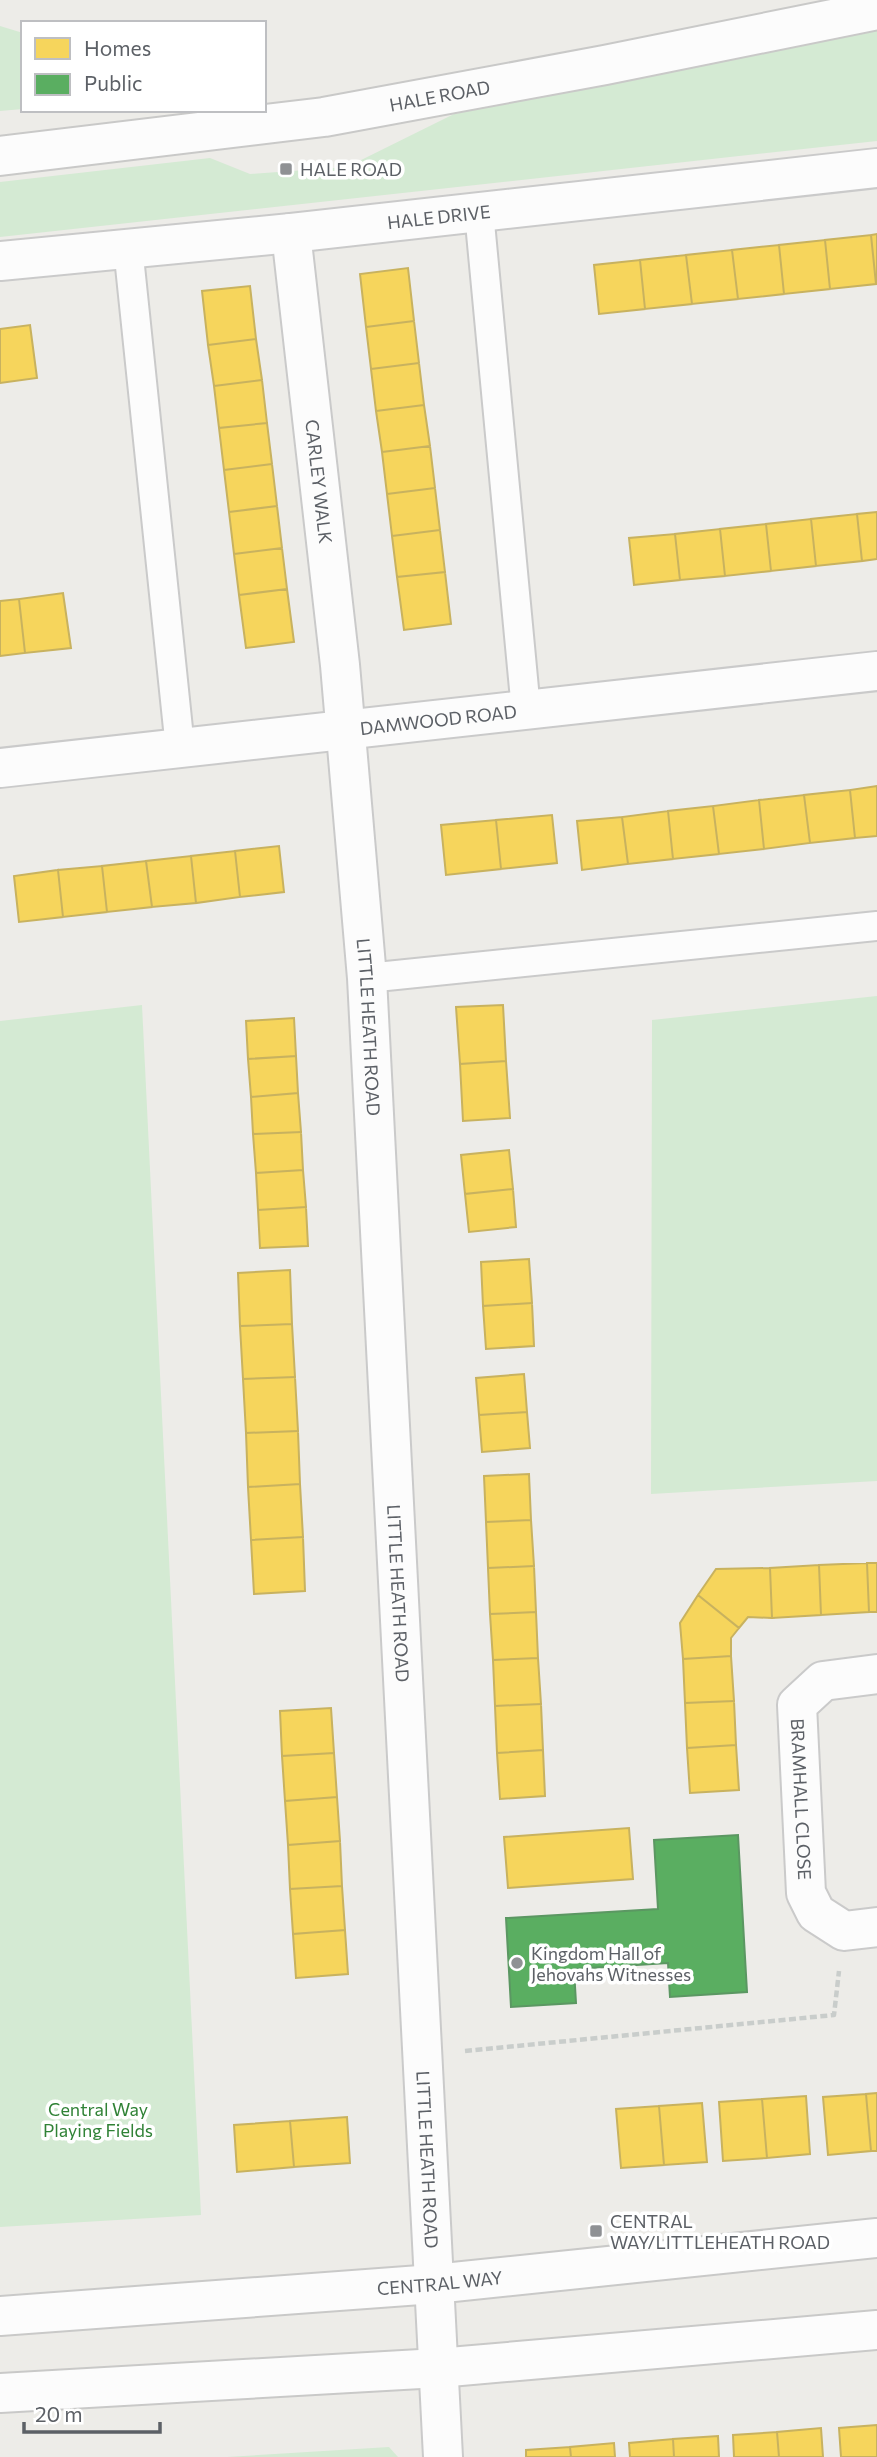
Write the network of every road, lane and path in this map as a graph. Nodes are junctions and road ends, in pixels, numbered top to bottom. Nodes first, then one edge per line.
1 (877, 10) edge
2 (0, 156) edge
3 (877, 168) edge
4 (479, 212) junction
5 (291, 233) junction
6 (128, 247) junction
7 (0, 261) edge
8 (877, 671) edge
9 (526, 710) junction
10 (346, 730) junction
11 (180, 748) junction
12 (0, 768) edge
13 (877, 926) edge
14 (367, 978) junction
15 (877, 1674) edge
16 (860, 1929) edge
17 (422, 2055) junction
18 (877, 2238) edge
19 (434, 2284) junction
20 (0, 2316) edge
21 (877, 2330) edge
22 (438, 2368) junction
23 (0, 2393) edge
24 (443, 2457) edge

1 - 2 street, HALE ROAD
3 - 4 street, HALE DRIVE
4 - 5 street, HALE DRIVE
4 - 9 lane
5 - 6 street, HALE DRIVE
5 - 10 street, CARLEY WALK
6 - 7 street, HALE DRIVE
6 - 11 lane
8 - 9 street, DAMWOOD ROAD
9 - 10 street, DAMWOOD ROAD
10 - 11 street, DAMWOOD ROAD
10 - 14 street, LITTLE HEATH ROAD
11 - 12 street, DAMWOOD ROAD
13 - 14 lane
14 - 17 street, LITTLE HEATH ROAD
15 - 16 street, BRAMHALL CLOSE
16 - 17 path
17 - 19 street, LITTLE HEATH ROAD
18 - 19 street, CENTRAL WAY
19 - 20 street, CENTRAL WAY
19 - 22 street, LITTLE HEATH ROAD
21 - 22 street
22 - 23 street
22 - 24 street, LITTLE HEATH ROAD

